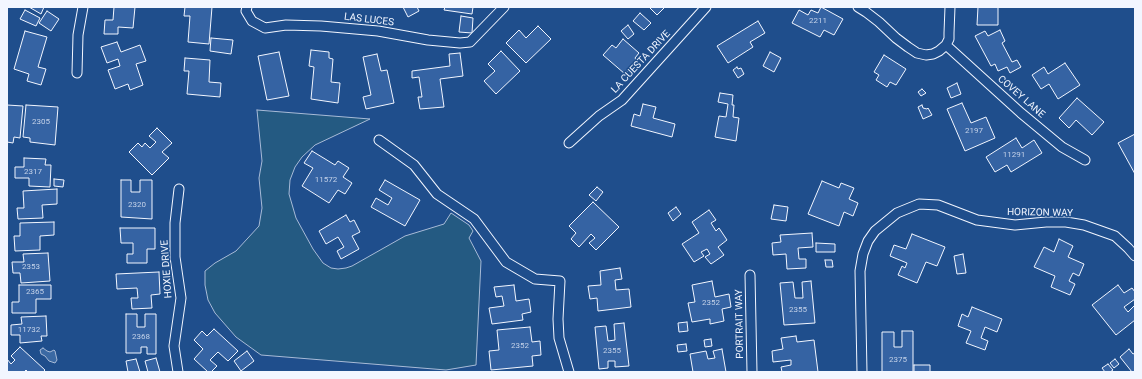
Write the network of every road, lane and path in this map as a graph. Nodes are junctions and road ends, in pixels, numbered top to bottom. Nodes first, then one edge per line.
1 (83, 7) edge
2 (247, 7) edge
3 (504, 7) edge
4 (706, 7) edge
5 (858, 7) edge
6 (950, 7) edge
7 (946, 45) junction
8 (77, 73) dead end
9 (379, 140) dead end
10 (569, 143) dead end
11 (1085, 160) dead end
12 (179, 189) dead end
13 (1135, 256) edge
14 (750, 275) dead end
15 (178, 372) edge
16 (569, 372) edge
17 (752, 372) edge
18 (862, 372) edge

1 - 8 street
2 - 3 street, LAS LUCES
4 - 10 street, LA CUESTA DRIVE
5 - 7 street
6 - 7 street
7 - 11 street, COVEY LANE
9 - 16 street
12 - 15 street, HOXIE DRIVE
13 - 18 street, HORIZON WAY
14 - 17 street, PORTRAIT WAY

